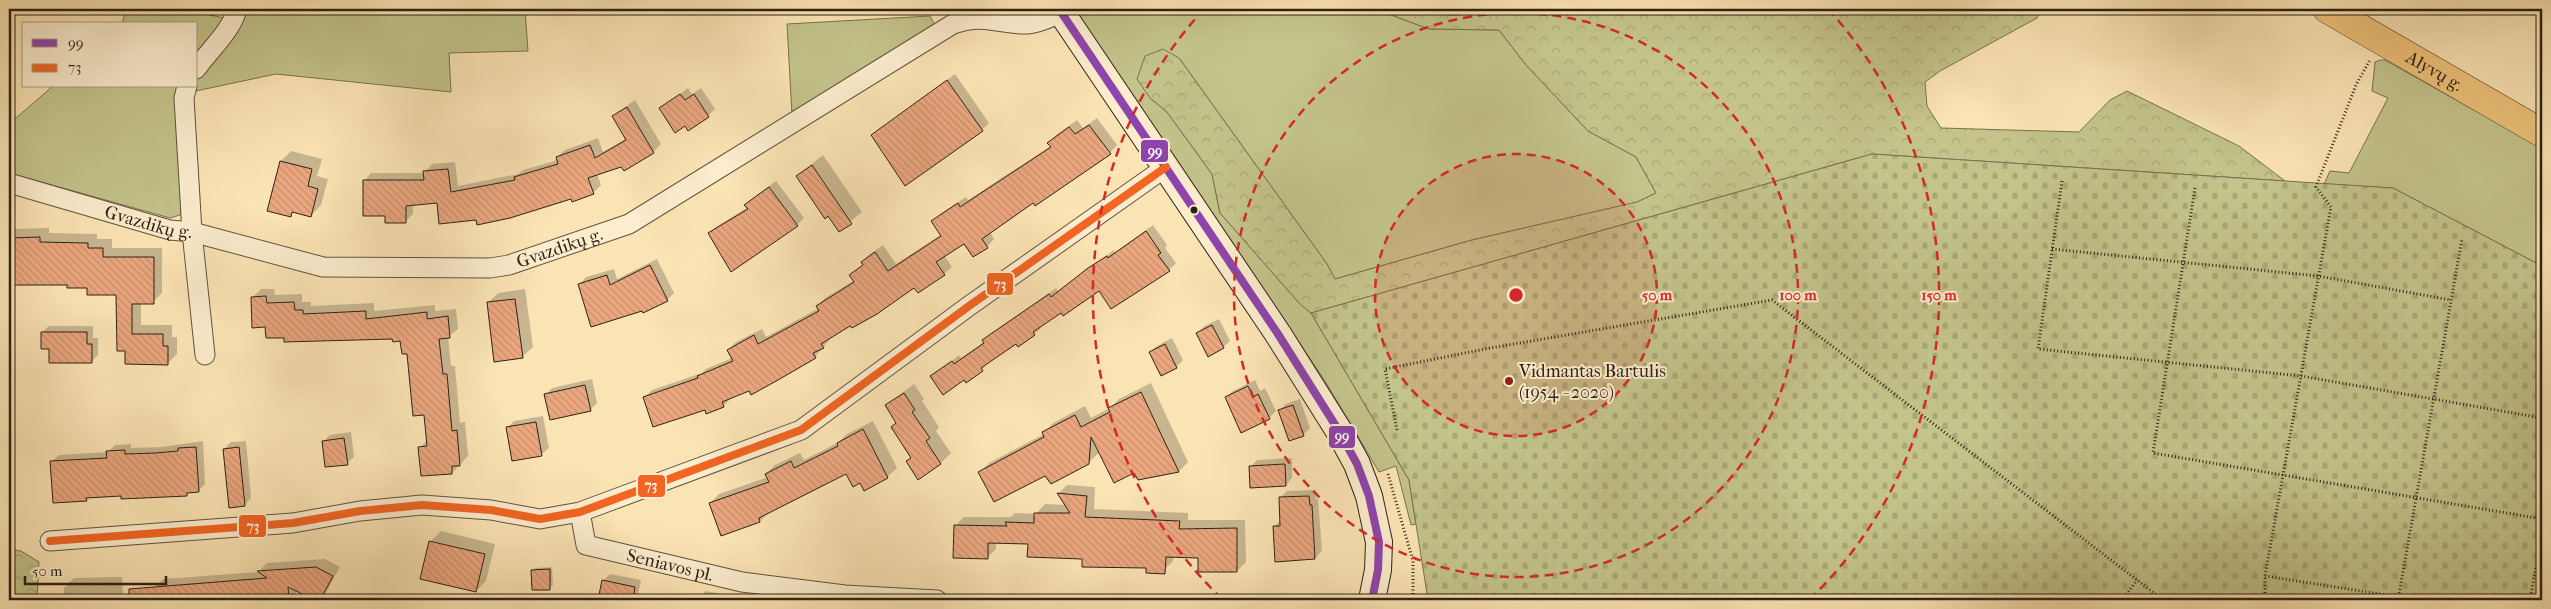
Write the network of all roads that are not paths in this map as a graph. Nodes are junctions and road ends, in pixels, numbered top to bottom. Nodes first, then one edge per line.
1 (237, 9) edge
2 (2327, 9) edge
3 (1060, 11) edge
4 (198, 66) edge
5 (187, 88) edge
6 (2542, 133) edge
7 (1166, 167) junction
8 (9, 183) edge
9 (192, 232) junction
10 (205, 355) dead end
11 (580, 512) junction
12 (50, 541) dead end
13 (937, 600) edge
14 (1372, 600) edge

1 - 4 street
2 - 6 main road, Alyvų g.
3 - 7 main road
3 - 9 street, Gvazdikų g.
5 - 9 street
7 - 11 street
7 - 14 main road
8 - 9 street, Gvazdikų g.
9 - 10 street
11 - 12 street
11 - 13 street, Seniavos pl.

